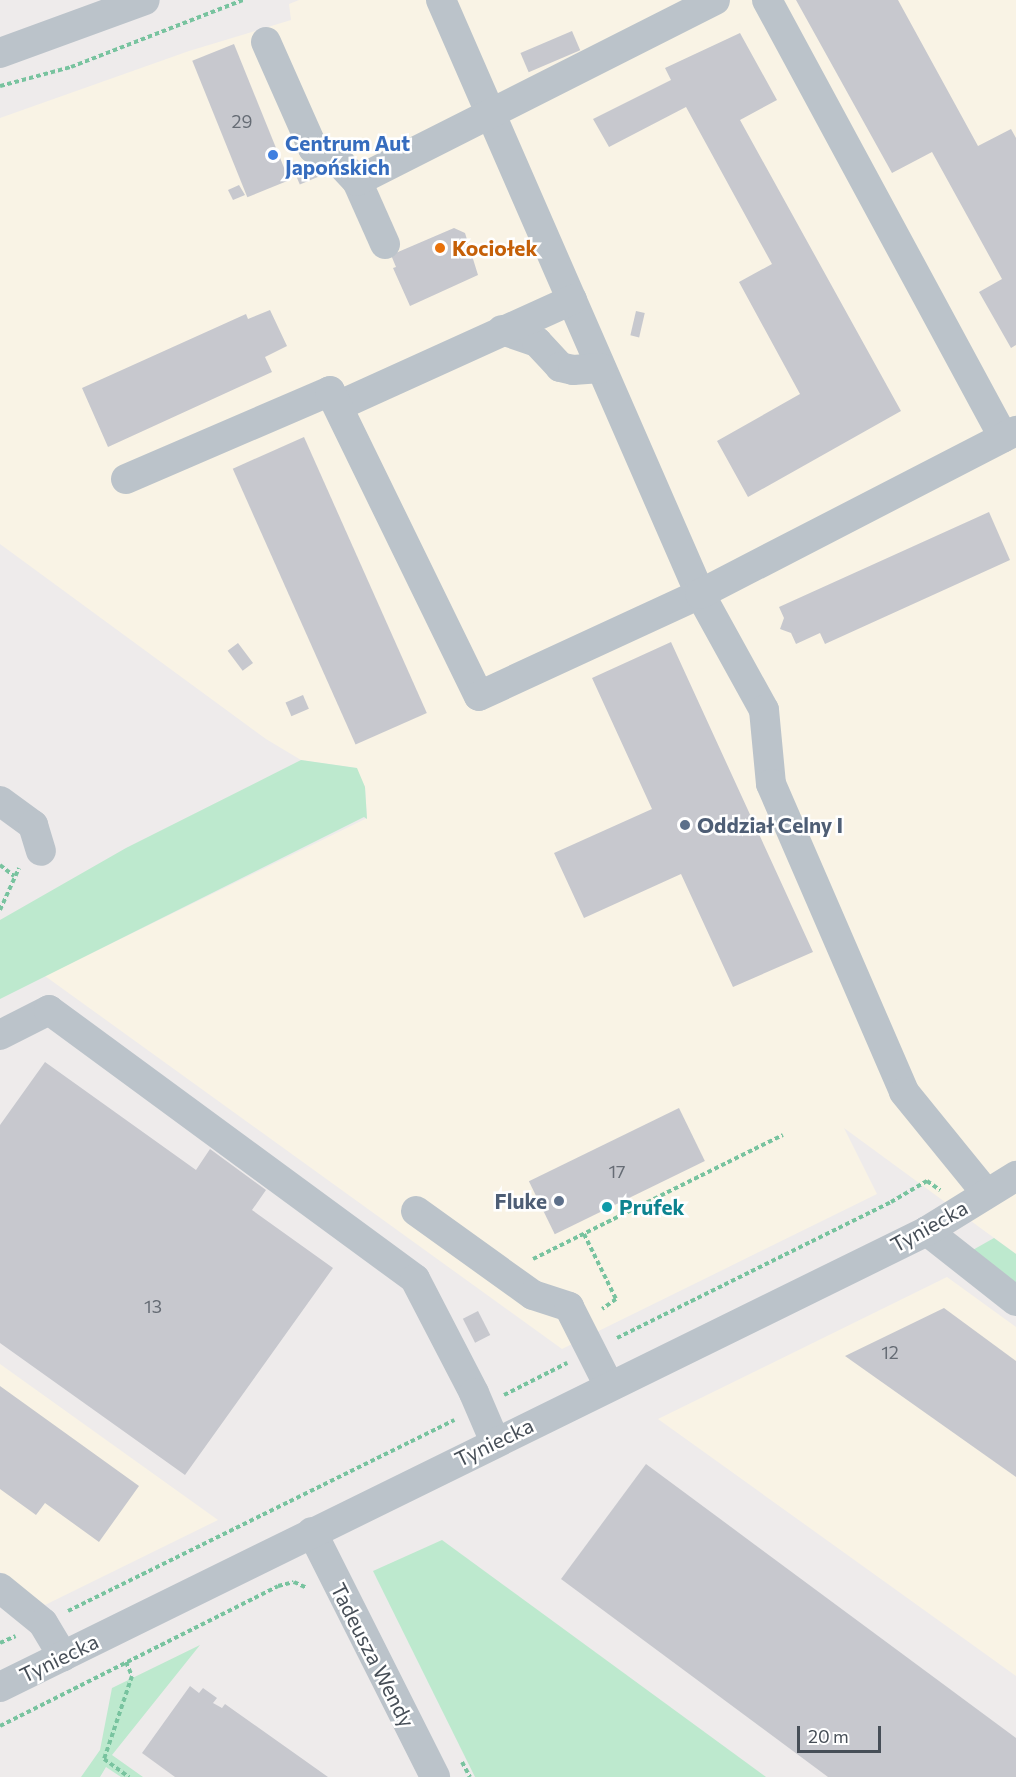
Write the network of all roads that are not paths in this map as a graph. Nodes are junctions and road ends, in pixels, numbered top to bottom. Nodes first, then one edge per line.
1 (146, 0) edge
2 (441, 0) edge
3 (715, 0) edge
4 (767, 0) edge
5 (266, 42) dead end
6 (0, 53) edge
7 (490, 113) junction
8 (357, 181) junction
9 (385, 244) dead end
10 (572, 300) junction
11 (502, 330) junction
12 (601, 368) junction
13 (338, 406) junction
14 (1010, 434) edge
15 (126, 479) dead end
16 (700, 594) junction
17 (0, 801) edge
18 (41, 851) road end
19 (0, 1035) edge
20 (1016, 1160) edge
21 (1016, 1176) edge
22 (986, 1193) junction
23 (416, 1211) dead end
24 (927, 1231) junction
25 (1016, 1301) edge
26 (609, 1386) junction
27 (495, 1442) junction
28 (312, 1532) junction
29 (0, 1588) edge
30 (63, 1656) junction
31 (0, 1687) edge
32 (435, 1777) edge

1 - 6 street
2 - 7 street
3 - 7 street
4 - 14 street
5 - 8 street
7 - 8 street
7 - 10 street
8 - 9 street
10 - 11 street
10 - 12 street
11 - 12 street
11 - 13 street
12 - 16 street
13 - 15 street
13 - 16 street
14 - 16 street
16 - 22 street
17 - 18 street
19 - 27 street
20 - 22 street
21 - 22 street
22 - 24 street, Tyniecka
23 - 26 street
24 - 25 street
24 - 26 street, Tyniecka
26 - 27 street, Tyniecka
27 - 28 street, Tyniecka
28 - 30 street, Tyniecka
28 - 32 street, Tadeusza Wendy
29 - 30 street
30 - 31 street, Tyniecka

